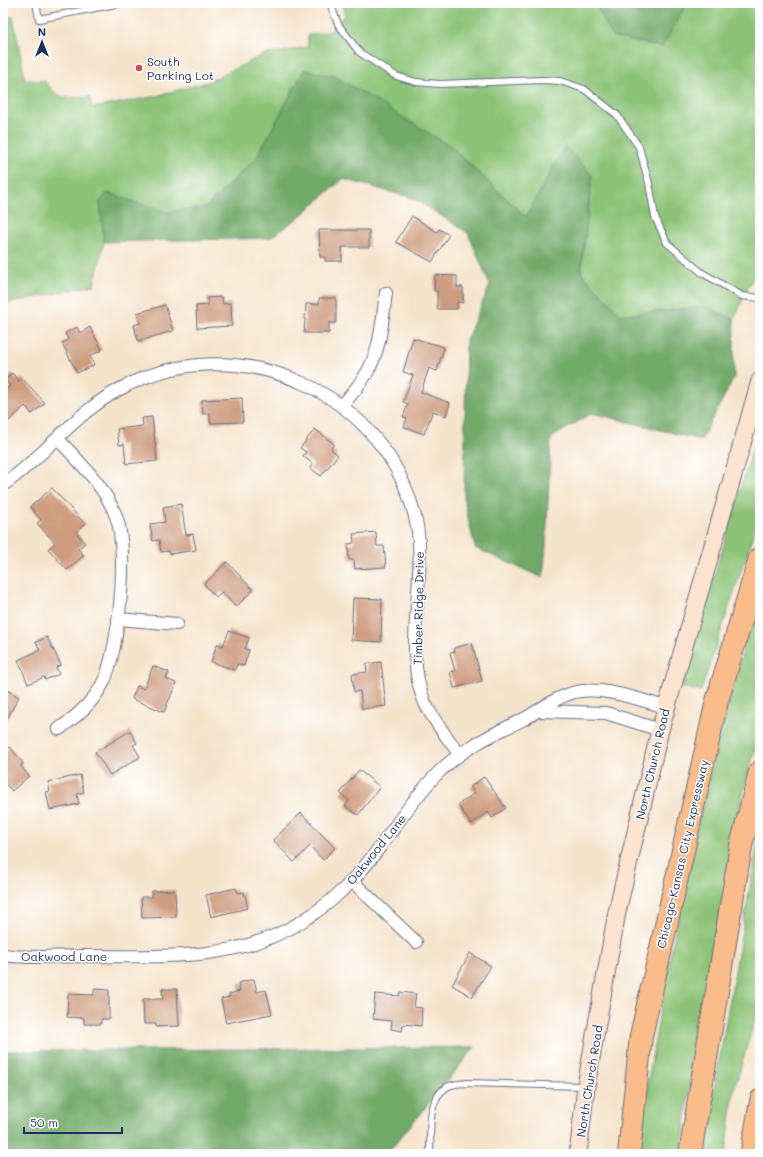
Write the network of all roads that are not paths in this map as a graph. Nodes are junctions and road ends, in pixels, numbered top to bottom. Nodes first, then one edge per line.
1 (36, 3) edge
2 (121, 3) edge
3 (330, 3) edge
4 (386, 293) dead end
5 (760, 298) edge
6 (760, 381) edge
7 (342, 406) junction
8 (58, 439) junction
9 (3, 485) edge
10 (760, 558) edge
11 (118, 618) junction
12 (177, 624) dead end
13 (666, 707) junction
14 (539, 711) junction
15 (59, 729) dead end
16 (660, 730) junction
17 (460, 755) junction
18 (760, 772) edge
19 (352, 881) junction
20 (416, 942) dead end
21 (3, 955) edge
22 (586, 1086) junction
23 (760, 1099) edge
24 (430, 1154) edge
25 (578, 1154) edge
26 (629, 1154) edge
27 (690, 1154) edge
28 (750, 1154) edge

1 - 2 lane
3 - 5 lane
4 - 7 street
6 - 13 main road, North Church Road
7 - 8 street, Timber Ridge Drive
7 - 17 street, Timber Ridge Drive
8 - 9 street, Timber Ridge Drive
8 - 11 street
10 - 26 highway, Chicago-Kansas City Expressway
11 - 12 street
11 - 15 street
13 - 14 street, Oakwood Lane
13 - 16 main road, North Church Road
14 - 16 street, Oakwood Lane
14 - 17 street, Oakwood Lane
16 - 22 main road, North Church Road
17 - 19 street, Oakwood Lane
18 - 27 highway
19 - 20 street
19 - 21 street, Oakwood Lane
22 - 24 lane
22 - 25 main road, North Church Road
23 - 28 main road

